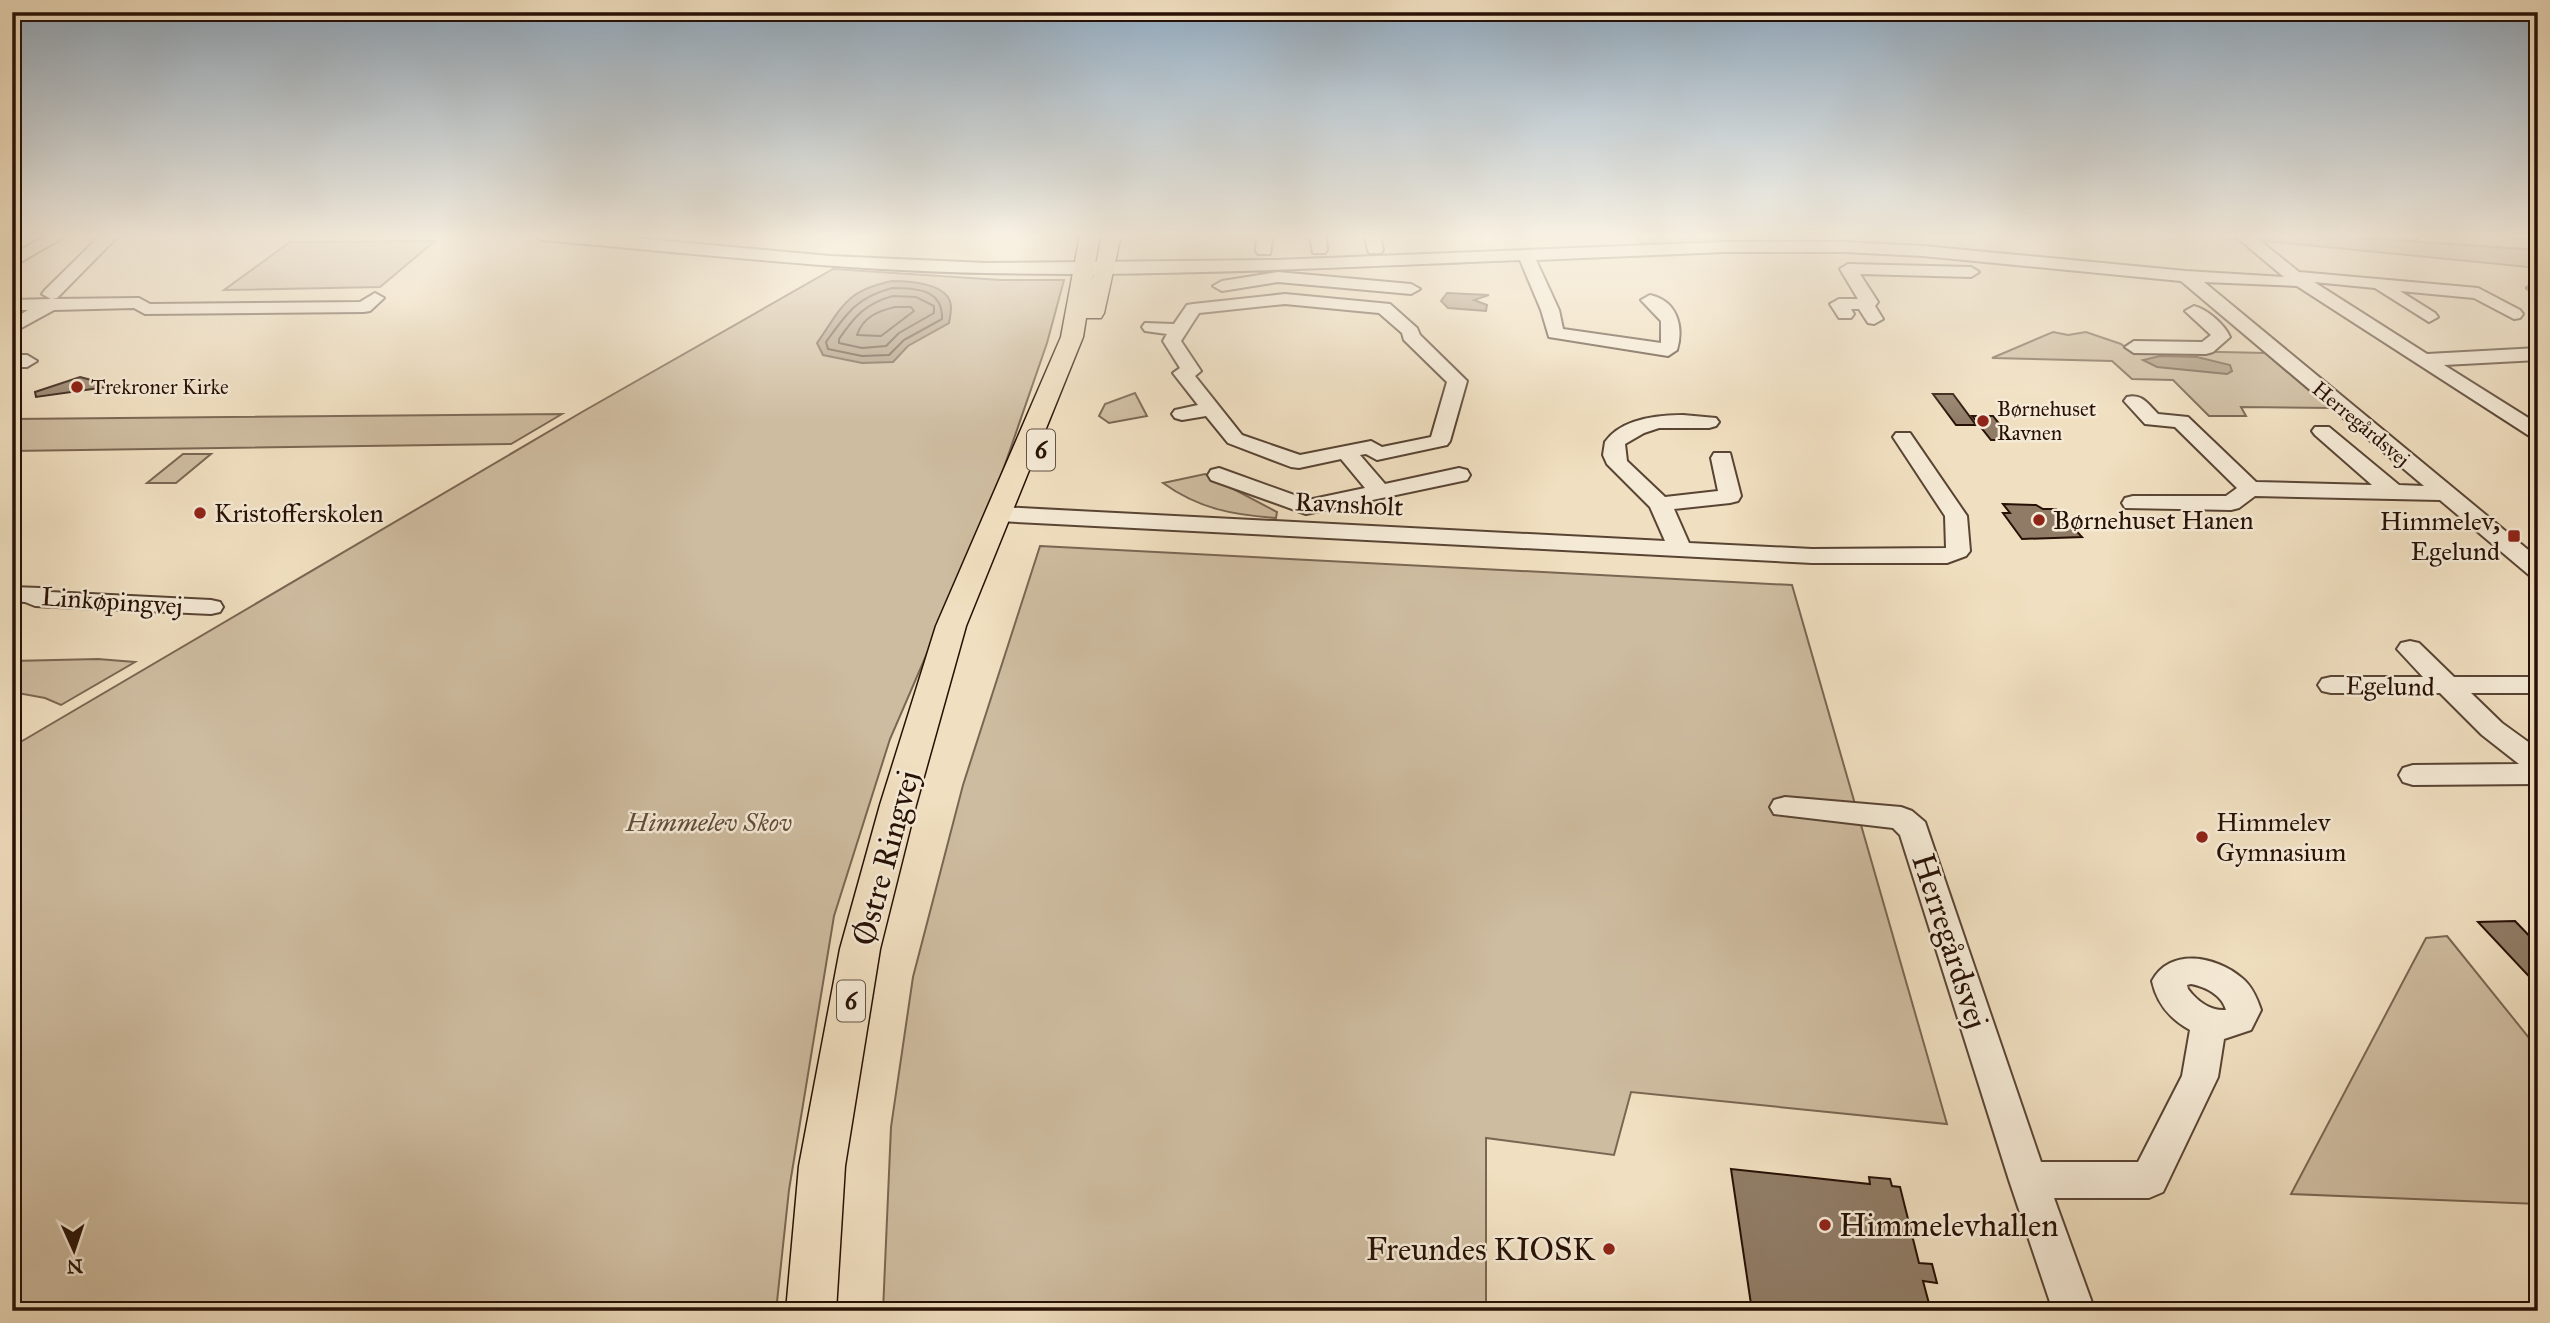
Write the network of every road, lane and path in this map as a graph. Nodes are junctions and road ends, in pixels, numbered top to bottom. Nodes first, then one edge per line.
1 (29, 297) edge
2 (53, 297) edge
3 (1085, 297) edge
4 (1342, 297) edge
5 (1544, 297) edge
6 (1866, 297) edge
7 (2210, 297) edge
8 (2328, 297) edge
9 (2398, 297) edge
10 (2491, 297) edge
11 (51, 299) junction
12 (1650, 300) dead end
13 (1339, 303) junction
14 (187, 304) junction
15 (12, 305) edge
16 (2194, 311) dead end
17 (1844, 314) dead end
18 (2514, 314) dead end
19 (2429, 317) dead end
20 (1151, 327) dead end
21 (12, 328) edge
22 (1180, 330) junction
23 (2219, 332) junction
24 (2250, 332) junction
25 (2134, 347) dead end
26 (2538, 355) edge
27 (2424, 360) junction
28 (2134, 401) dead end
29 (1211, 409) junction
30 (1182, 414) dead end
31 (1709, 422) dead end
32 (2322, 430) dead end
33 (2538, 433) edge
34 (1903, 438) dead end
35 (1346, 452) junction
36 (1722, 458) dead end
37 (1219, 475) dead end
38 (1459, 475) dead end
39 (2250, 489) junction
40 (1380, 492) junction
41 (2395, 493) junction
42 (2445, 494) junction
43 (2133, 503) dead end
44 (1660, 504) junction
45 (1006, 515) junction
46 (1303, 518) junction
47 (1681, 550) junction
48 (2538, 570) edge
49 (12, 594) edge
50 (211, 607) dead end
51 (2410, 649) dead end
52 (2331, 685) dead end
53 (2538, 685) edge
54 (2449, 687) junction
55 (2538, 766) edge
56 (2538, 774) edge
57 (2413, 775) dead end
58 (1785, 807) dead end
59 (2209, 1022) dead end
60 (2028, 1180) junction
61 (811, 1311) edge
62 (2074, 1311) edge

1 - 11 street
2 - 11 street
3 - 45 main road, Østre Ringvej / 6
4 - 13 street
5 - 12 street
6 - 17 street
7 - 24 street, Herregårdsvej
8 - 27 street
9 - 19 street
10 - 18 street
11 - 14 street
11 - 15 street
11 - 21 street
13 - 22 street
13 - 35 street
14 - 14 street
16 - 23 street
20 - 22 street
22 - 29 street
23 - 24 street
23 - 25 street
24 - 42 street, Herregårdsvej
26 - 27 street
27 - 33 street
28 - 39 street
29 - 30 street
29 - 35 street
31 - 44 street
32 - 41 street
34 - 47 street, Ravnsholt
35 - 40 street
36 - 44 street
37 - 46 street
38 - 40 street
39 - 41 street
39 - 43 street
40 - 46 street
41 - 42 street
42 - 48 street, Herregårdsvej
44 - 47 street
45 - 46 street, Ravnsholt
45 - 61 main road, Østre Ringvej / 6
46 - 47 street, Ravnsholt
49 - 50 street, Linkøpingvej
51 - 54 street, Egelund
52 - 54 street, Egelund
53 - 54 street, Egelund
54 - 55 street, Egelund
56 - 57 street
58 - 60 street, Herregårdsvej
59 - 60 street
60 - 62 street, Herregårdsvej

